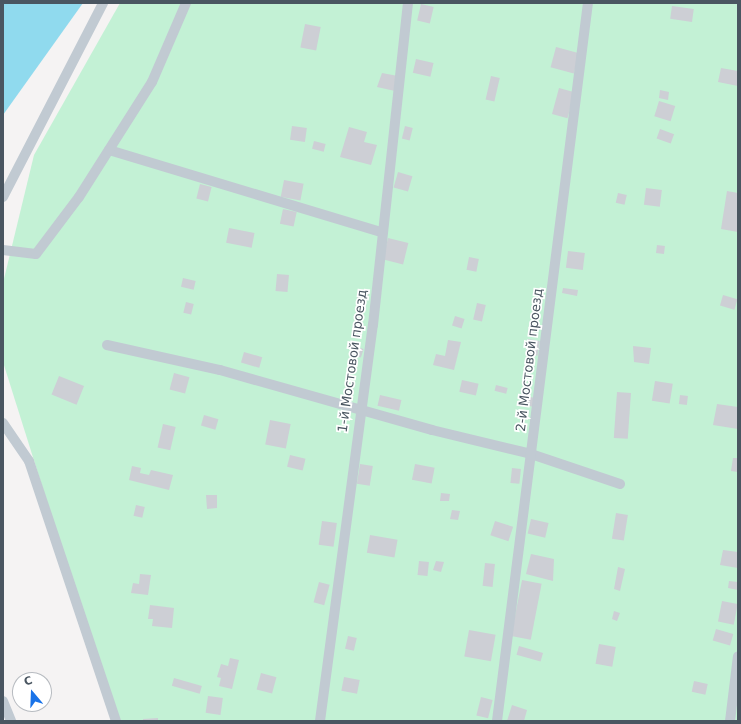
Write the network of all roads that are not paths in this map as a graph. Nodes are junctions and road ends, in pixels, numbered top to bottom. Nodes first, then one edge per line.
1 (103, 3) edge
2 (186, 3) edge
3 (408, 3) edge
4 (588, 3) edge
5 (109, 150) junction
6 (3, 197) edge
7 (381, 232) junction
8 (3, 250) edge
9 (107, 345) dead end
10 (359, 410) junction
11 (3, 423) edge
12 (531, 454) junction
13 (620, 484) dead end
14 (738, 656) edge
15 (3, 701) edge
16 (11, 721) edge
17 (116, 721) edge
18 (320, 721) edge
19 (497, 721) edge
20 (730, 721) edge

1 - 6 lane
2 - 5 lane
3 - 7 lane, 1-й Мостовой проезд
4 - 12 lane, 2-й Мостовой проезд
5 - 7 lane
5 - 8 lane
7 - 10 lane, 1-й Мостовой проезд
9 - 10 lane
10 - 12 lane
10 - 18 lane, 1-й Мостовой проезд
11 - 17 lane
12 - 13 lane
12 - 19 lane, 2-й Мостовой проезд
14 - 20 lane
15 - 16 lane

